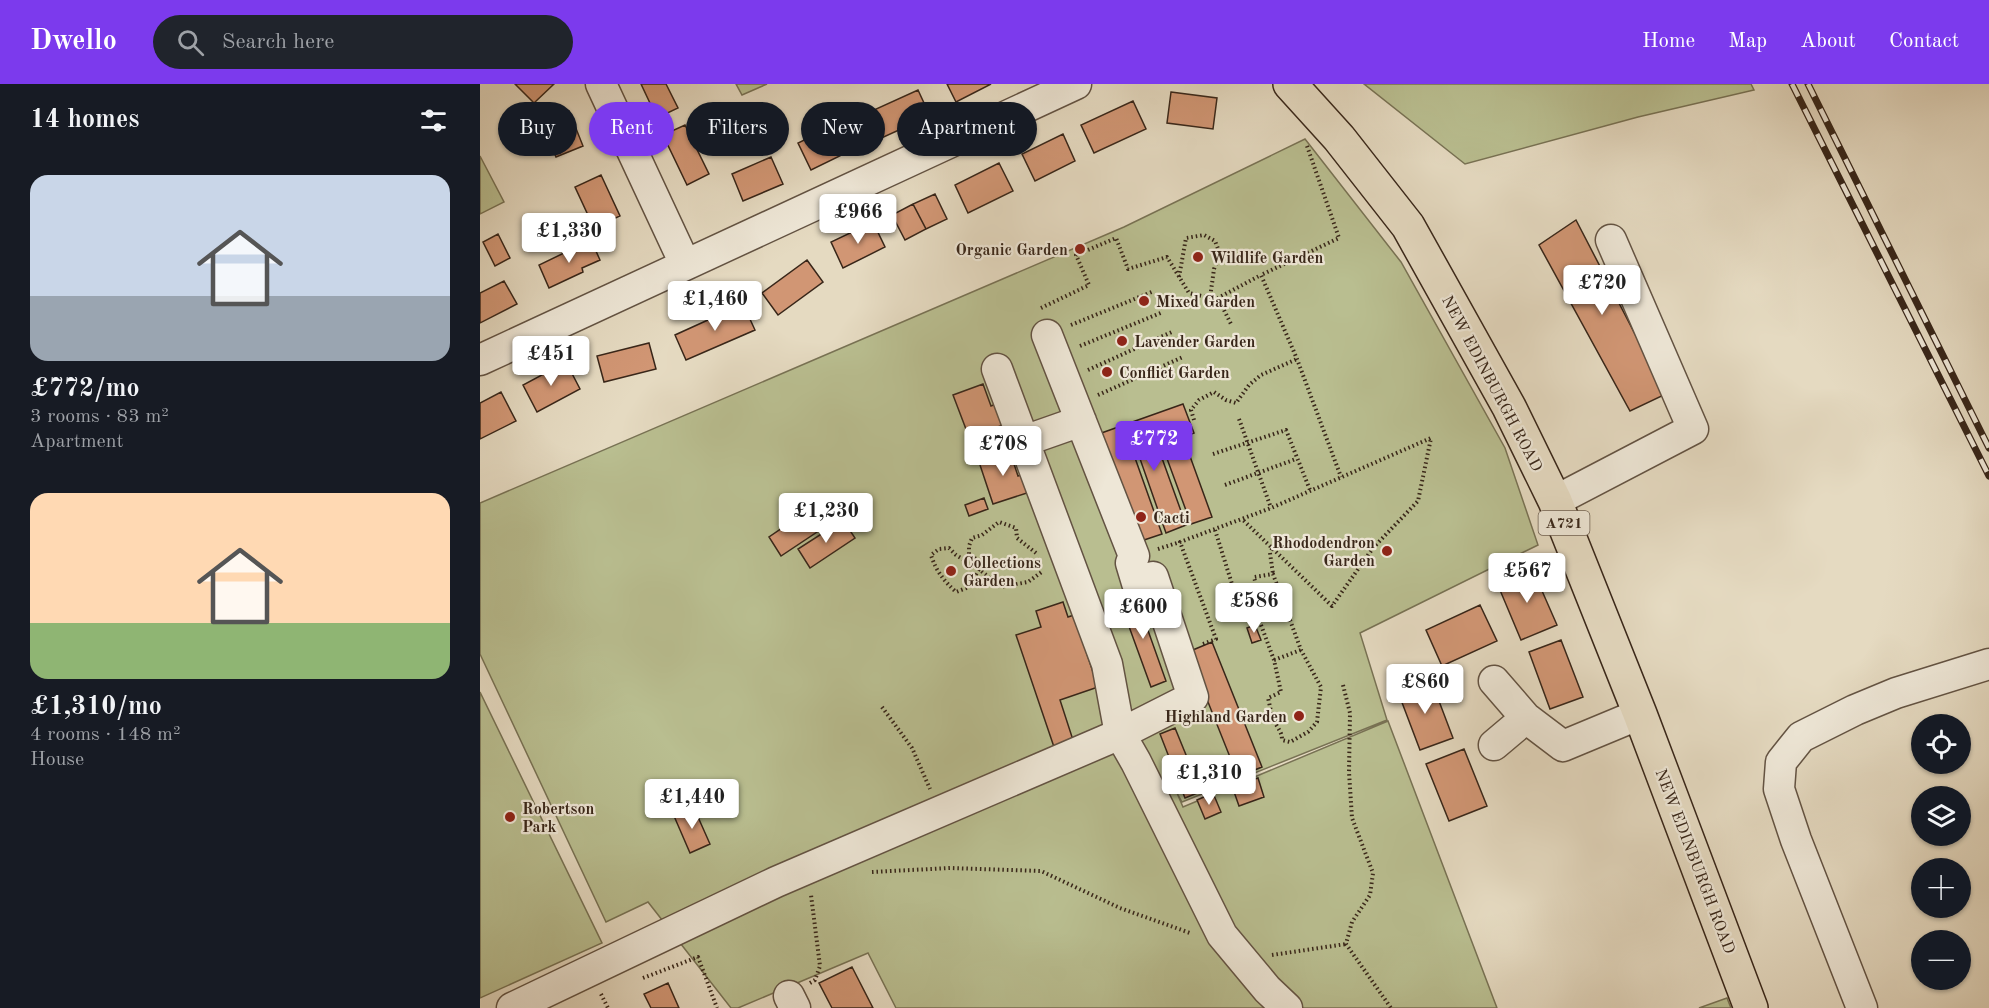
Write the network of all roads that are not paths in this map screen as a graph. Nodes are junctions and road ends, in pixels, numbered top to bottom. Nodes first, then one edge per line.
1 (601, 84) edge
2 (1076, 84) edge
3 (1290, 84) edge
4 (1611, 240) dead end
5 (685, 264) junction
6 (480, 360) edge
7 (997, 369) dead end
8 (1024, 441) junction
9 (1555, 501) junction
10 (1989, 664) edge
11 (1494, 681) dead end
12 (1640, 714) junction
13 (1526, 718) junction
14 (1119, 734) junction
15 (1494, 745) dead end
16 (512, 1008) edge
17 (1287, 1008) edge
18 (1751, 1008) edge
19 (1862, 1008) edge

1 - 5 street
2 - 5 street
3 - 9 main road, NEW EDINBURGH ROAD / A721
4 - 9 street
5 - 6 street
7 - 8 street
8 - 14 street
8 - 14 street
9 - 12 main road, NEW EDINBURGH ROAD / A721
10 - 19 street
11 - 13 street
12 - 13 street
12 - 18 main road, NEW EDINBURGH ROAD / A721
13 - 15 street
14 - 16 street
14 - 17 street

